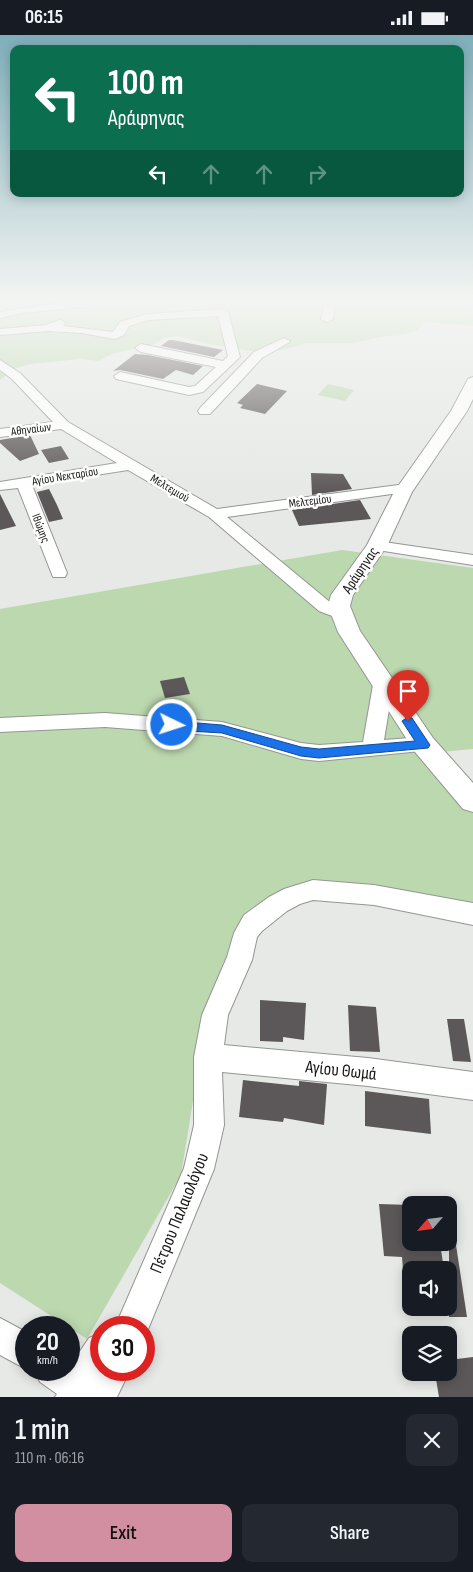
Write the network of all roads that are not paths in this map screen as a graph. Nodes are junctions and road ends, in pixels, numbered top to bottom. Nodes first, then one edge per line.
1 (2, 367) edge
2 (223, 367) edge
3 (247, 367) edge
4 (120, 376) dead end
5 (473, 381) edge
6 (205, 411) dead end
7 (63, 425) junction
8 (0, 433) edge
9 (130, 465) junction
10 (23, 482) junction
11 (0, 487) edge
12 (406, 488) junction
13 (214, 514) junction
14 (377, 546) junction
15 (473, 560) edge
16 (59, 573) dead end
17 (340, 613) junction
18 (383, 685) junction
19 (4, 731) edge
20 (424, 745) junction
21 (372, 749) junction
22 (473, 801) edge
23 (473, 914) edge
24 (208, 1057) junction
25 (473, 1087) edge
26 (135, 1316) edge
27 (0, 1335) edge
28 (15, 1345) edge
29 (90, 1366) edge
30 (90, 1381) edge
31 (75, 1388) edge

1 - 7 street, Μελτεμιού
2 - 4 street
3 - 6 street
5 - 12 main road, Αράφηνας
7 - 8 street, Αθηναίων
7 - 9 street, Μελτεμιού
9 - 10 street, Αγίου Νεκταρίου
9 - 13 street, Μελτεμιού
10 - 11 street, Αγίου Νεκταρίου
10 - 16 street, Ιθώμης
12 - 13 street, Μελτεμίου
12 - 14 main road, Αράφηνας
13 - 17 street, Μελτεμιού
14 - 15 street
14 - 17 main road, Αράφηνας
17 - 18 main road, Αράφηνας
18 - 20 main road, Αράφηνας
18 - 21 street
19 - 21 street
20 - 21 street
20 - 22 main road, Αράφηνας
23 - 24 street, Πέτρου Παλαιολόγου
24 - 25 street, Αγίου Θωμά
24 - 26 street, Πέτρου Παλαιολόγου
27 - 28 street
29 - 31 street
30 - 31 street

